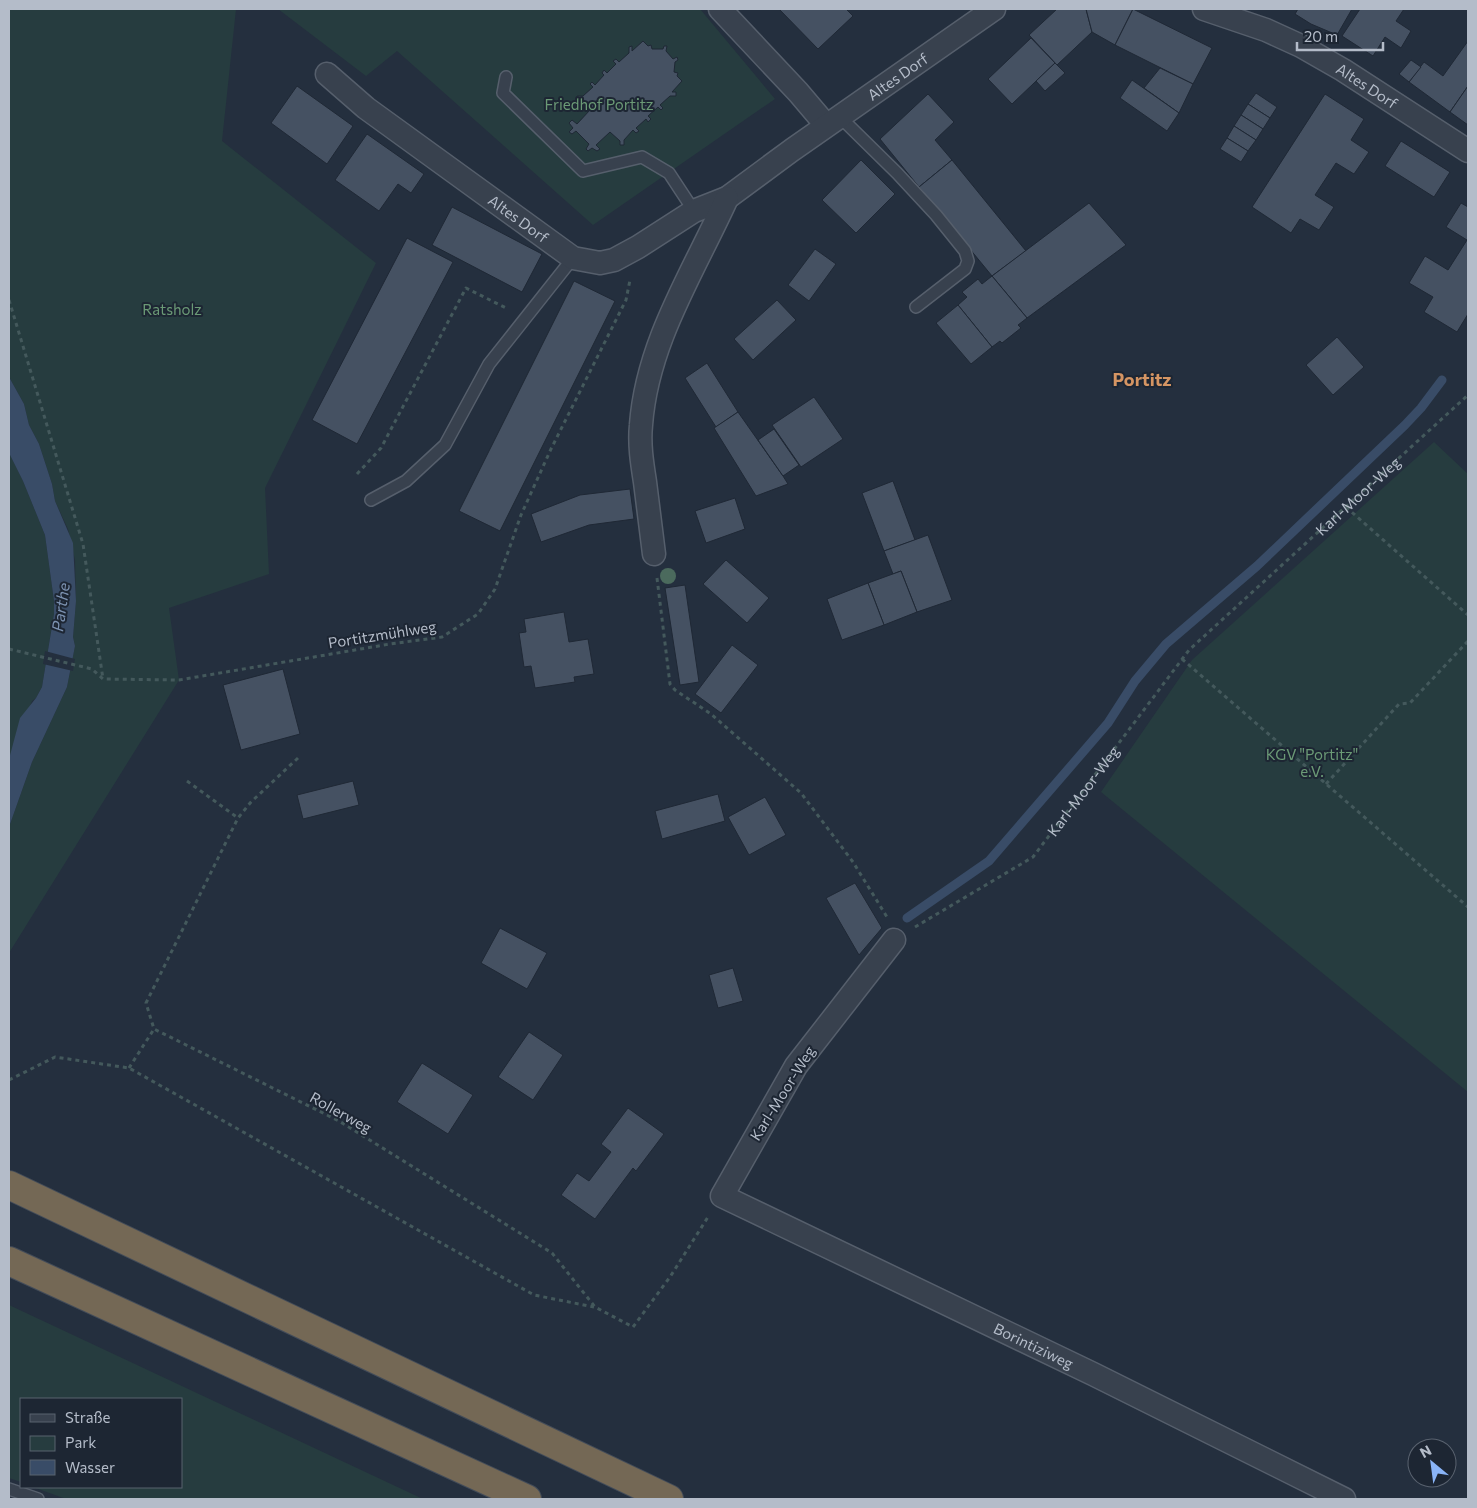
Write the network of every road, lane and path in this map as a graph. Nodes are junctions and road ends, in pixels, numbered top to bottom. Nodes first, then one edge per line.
1 (720, 9) edge
2 (994, 9) edge
3 (1204, 9) edge
4 (327, 74) dead end
5 (506, 77) dead end
6 (833, 121) junction
7 (1468, 151) edge
8 (727, 198) junction
9 (694, 211) junction
10 (638, 246) junction
11 (573, 258) junction
12 (9, 300) edge
13 (916, 307) dead end
14 (526, 318) junction
15 (1468, 396) edge
16 (357, 474) dead end
17 (371, 500) dead end
18 (1346, 507) junction
19 (654, 554) joint
20 (1468, 615) edge
21 (1468, 641) edge
22 (9, 649) edge
23 (1182, 659) junction
24 (103, 680) junction
25 (298, 758) dead end
26 (187, 781) dead end
27 (1326, 784) junction
28 (238, 818) junction
29 (1468, 907) edge
30 (894, 940) junction
31 (154, 1030) junction
32 (129, 1068) junction
33 (9, 1080) edge
34 (9, 1185) edge
35 (722, 1196) junction
36 (9, 1261) edge
37 (595, 1307) junction
38 (9, 1489) edge
39 (38, 1499) edge
40 (527, 1499) edge
41 (669, 1499) edge
42 (1344, 1499) edge

1 - 6 street
2 - 6 street, Altes Dorf
3 - 7 street, Altes Dorf
4 - 11 street, Altes Dorf
5 - 9 lane
6 - 8 street, Altes Dorf
6 - 13 lane
8 - 9 street, Altes Dorf
8 - 19 street, Altes Dorf
9 - 10 street, Altes Dorf
10 - 11 street, Altes Dorf
10 - 24 path, Portitzmühlweg
11 - 14 lane
12 - 24 path
14 - 16 path
14 - 17 lane
15 - 18 path, Karl-Moor-Weg
18 - 20 path
18 - 23 path, Karl-Moor-Weg
19 - 30 path
21 - 27 path
22 - 24 path
23 - 27 path
23 - 30 path, Karl-Moor-Weg
25 - 28 path
26 - 28 path
27 - 29 path
28 - 31 path
30 - 35 street, Karl-Moor-Weg
31 - 32 path
31 - 37 path, Rollerweg
32 - 33 path
32 - 37 path
34 - 41 highway
35 - 37 path, Rollerweg
35 - 42 street, Borintiziweg
36 - 40 highway
38 - 39 lane

